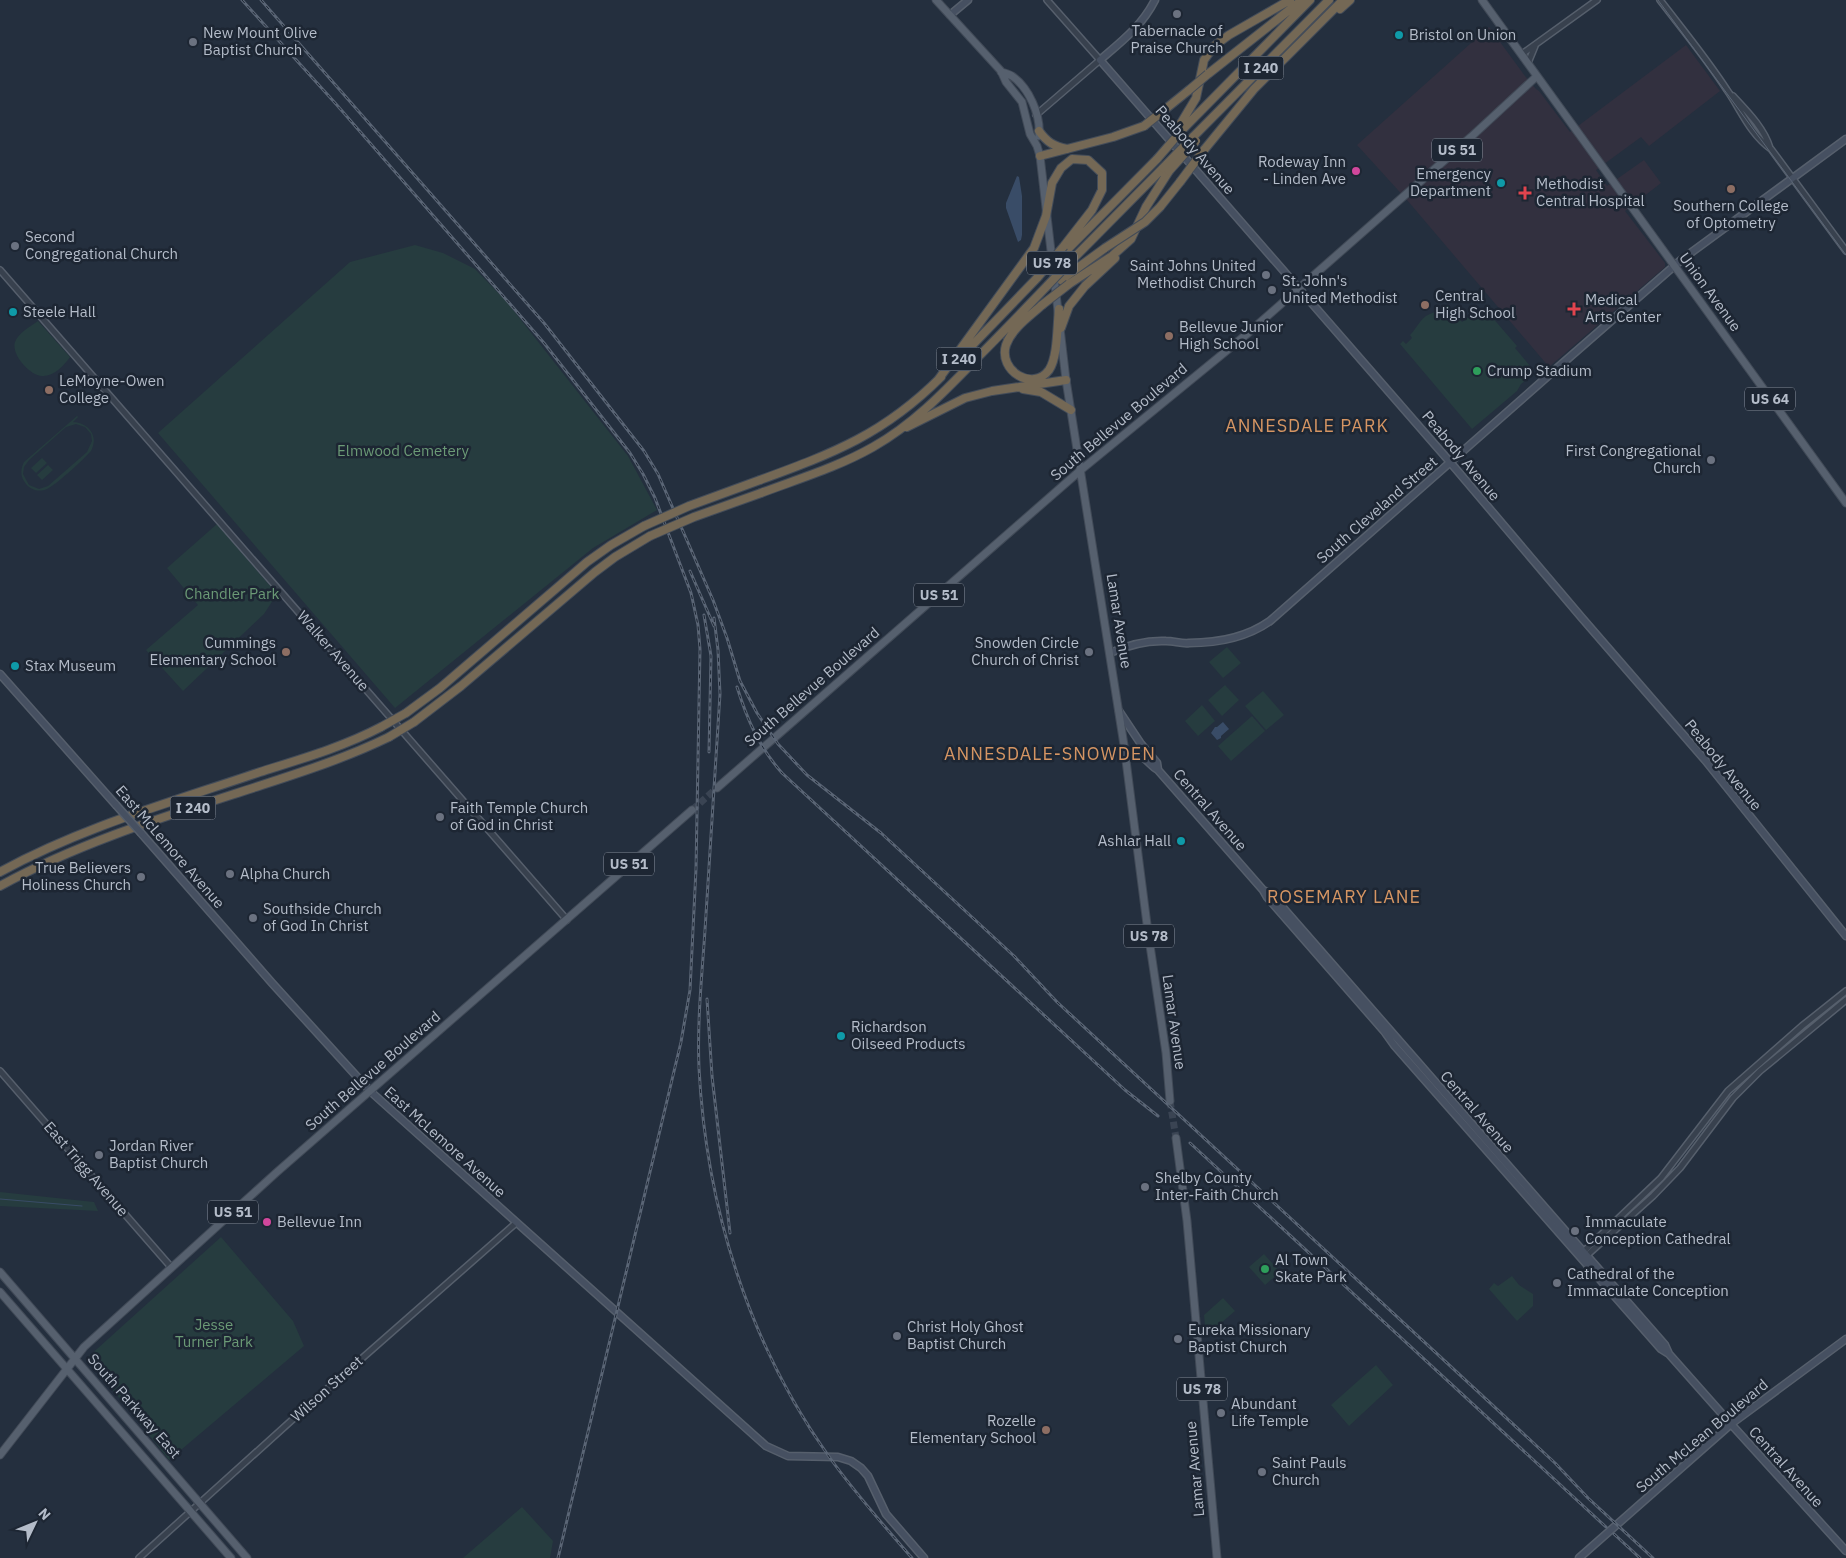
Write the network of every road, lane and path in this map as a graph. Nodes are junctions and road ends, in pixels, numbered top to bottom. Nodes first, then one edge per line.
1 (936, 0) edge
2 (968, 0) edge
3 (1047, 0) edge
4 (1155, 0) edge
5 (1290, 0) edge
6 (1302, 0) edge
7 (1310, 0) edge
8 (1329, 0) edge
9 (1342, 0) edge
10 (1350, 0) edge
11 (1482, 0) edge
12 (1597, 0) edge
13 (1660, 0) edge
14 (950, 15) junction
15 (1300, 42) junction
16 (1536, 46) junction
17 (1522, 54) junction
18 (1100, 60) junction
19 (1528, 63) junction
20 (1001, 72) junction
21 (1537, 76) junction
22 (1036, 115) junction
23 (1181, 129) junction
24 (1039, 131) junction
25 (1846, 140) edge
26 (1037, 146) junction
27 (1068, 149) junction
28 (1040, 156) junction
29 (1166, 169) junction
30 (1793, 179) junction
31 (1046, 216) junction
32 (1131, 239) junction
33 (1064, 249) junction
34 (1846, 252) edge
35 (1674, 266) junction
36 (1068, 269) junction
37 (0, 270) edge
38 (1299, 288) junction
39 (1059, 310) junction
40 (1061, 328) junction
41 (938, 380) junction
42 (1066, 380) junction
43 (1016, 388) junction
44 (1070, 410) junction
45 (900, 429) junction
46 (1450, 462) junction
47 (1082, 469) junction
48 (1846, 503) edge
49 (1110, 653) junction
50 (0, 674) edge
51 (1119, 711) junction
52 (1125, 752) junction
53 (1158, 770) junction
54 (717, 788) tunnel mouth
55 (692, 810) tunnel mouth
56 (0, 872) edge
57 (0, 886) edge
58 (567, 920) junction
59 (1846, 936) edge
60 (1846, 990) edge
61 (1846, 1000) edge
62 (1802, 1026) junction
63 (1807, 1033) junction
64 (0, 1071) edge
65 (370, 1091) junction
66 (1170, 1101) tunnel mouth
67 (1176, 1138) tunnel mouth
68 (1662, 1182) junction
69 (516, 1223) junction
70 (1584, 1255) junction
71 (171, 1267) junction
72 (0, 1272) edge
73 (0, 1292) edge
74 (1846, 1339) edge
75 (75, 1358) junction
76 (67, 1368) junction
77 (1731, 1424) junction
78 (0, 1454) edge
79 (200, 1503) junction
80 (190, 1511) junction
81 (1846, 1551) edge
82 (139, 1558) edge
83 (231, 1558) edge
84 (247, 1558) edge
85 (924, 1558) edge
86 (1217, 1558) edge
87 (1579, 1558) edge

1 - 14 main road, US 78
2 - 14 main road
3 - 18 street, Peabody Avenue
4 - 18 main road
5 - 23 highway
6 - 27 highway, bridge
7 - 23 highway, I 240
8 - 29 highway, I 240, bridge
9 - 15 highway
10 - 15 highway
11 - 17 main road, Union Avenue
12 - 16 street
13 - 30 street
14 - 20 main road, US 78
15 - 36 highway, bridge
16 - 17 street
16 - 19 street
17 - 19 main road, Union Avenue
18 - 22 street
18 - 38 main road, Peabody Avenue
19 - 21 main road, Union Avenue
20 - 22 main road, US 78
20 - 26 main road, US 78
21 - 35 main road, Union Avenue / US 64
21 - 38 main road, South Bellevue Boulevard / US 51
22 - 24 main road, US 78
23 - 33 highway, I 240, bridge
24 - 26 main road, US 78
24 - 27 highway
25 - 30 main road, South Cleveland Street
26 - 28 main road, Lamar Avenue / US 78
27 - 28 highway
28 - 31 main road, Lamar Avenue / US 78
29 - 32 highway
29 - 36 highway, I 240
30 - 34 street
30 - 35 main road, South Cleveland Street
31 - 33 highway
31 - 39 main road, Lamar Avenue / US 78
31 - 41 highway
32 - 39 highway, bridge
32 - 40 highway
33 - 41 highway, I 240, bridge
35 - 46 main road, South Cleveland Street
35 - 48 main road, Union Avenue / US 64
36 - 45 highway, I 240
37 - 58 street, Walker Avenue
38 - 46 main road, Peabody Avenue
38 - 47 main road, South Bellevue Boulevard / US 51
39 - 40 main road, Lamar Avenue / US 78
40 - 42 main road, Lamar Avenue / US 78
41 - 56 highway, I 240, bridge
42 - 43 highway
42 - 44 main road, Lamar Avenue / US 78
43 - 44 highway
43 - 45 highway
44 - 47 main road, Lamar Avenue / US 78
45 - 57 highway, I 240, bridge
46 - 49 main road, South Cleveland Street
46 - 59 main road, Peabody Avenue
47 - 49 main road, Lamar Avenue / US 78
47 - 54 main road, South Bellevue Boulevard / US 51
49 - 51 main road, Lamar Avenue / US 78
50 - 65 main road, East McLemore Avenue, bridge
51 - 52 main road, Lamar Avenue / US 78
51 - 53 main road, Central Avenue
52 - 53 main road, Central Avenue
52 - 66 main road, Lamar Avenue / US 78
53 - 70 main road, Central Avenue
55 - 58 main road, South Bellevue Boulevard / US 51
58 - 65 main road, South Bellevue Boulevard / US 51
60 - 62 street
61 - 63 street
62 - 63 street
62 - 68 street
63 - 68 street
64 - 71 street, East Trigg Avenue
65 - 69 main road, East McLemore Avenue
65 - 71 main road, South Bellevue Boulevard / US 51
67 - 86 main road, Lamar Avenue / US 78
68 - 70 street
69 - 79 street, Wilson Street
69 - 85 main road, East McLemore Avenue
70 - 77 main road, Central Avenue
71 - 75 main road, South Bellevue Boulevard / US 51
72 - 75 main road, South Parkway East
73 - 76 main road, South Parkway East
74 - 77 main road, South McLean Boulevard
75 - 76 main road, US 51
75 - 79 main road, South Parkway East
76 - 78 main road, US 51
76 - 80 main road, South Parkway East
77 - 81 main road, Central Avenue
77 - 87 main road, South McLean Boulevard
79 - 80 street, Wilson Street
79 - 84 main road, South Parkway East
80 - 82 street, Wilson Street
80 - 83 main road, South Parkway East

